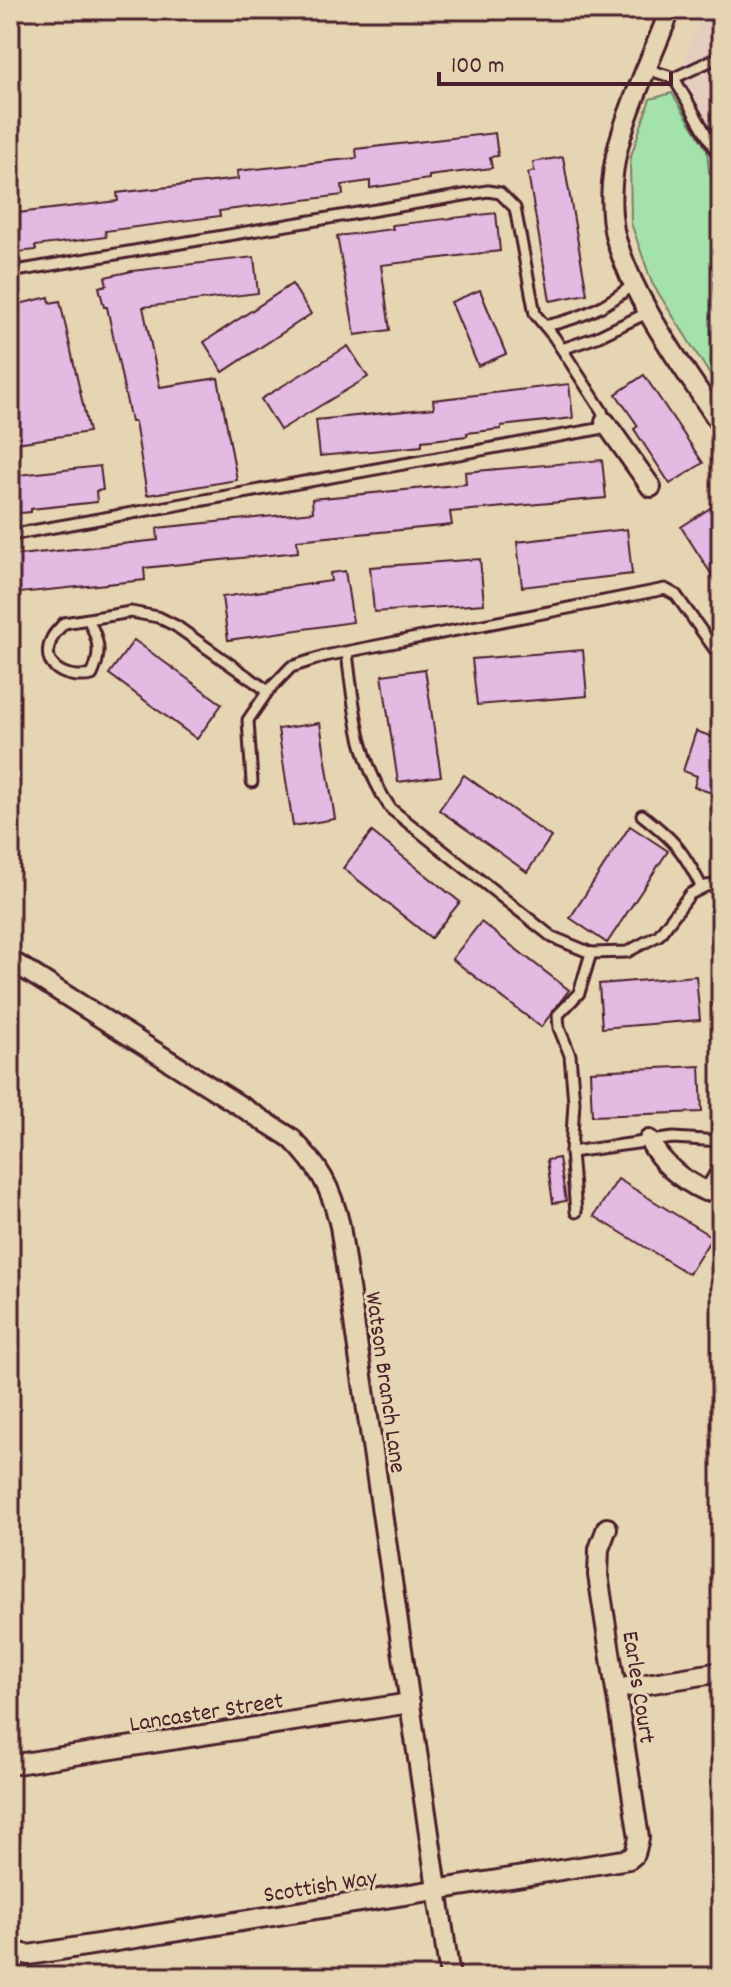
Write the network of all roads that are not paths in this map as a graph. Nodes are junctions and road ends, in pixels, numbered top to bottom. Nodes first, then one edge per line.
1 (670, 10) edge
2 (721, 56) edge
3 (647, 69) junction
4 (674, 78) junction
5 (721, 92) edge
6 (718, 156) edge
7 (10, 272) edge
8 (635, 283) junction
9 (649, 312) junction
10 (545, 326) junction
11 (562, 349) junction
12 (605, 422) junction
13 (721, 425) edge
14 (651, 487) dead end
15 (10, 535) edge
16 (88, 619) junction
17 (347, 653) junction
18 (721, 658) edge
19 (268, 691) junction
20 (252, 782) dead end
21 (642, 815) dead end
22 (721, 884) edge
23 (702, 888) junction
24 (591, 953) junction
25 (10, 960) edge
26 (649, 1140) junction
27 (721, 1141) edge
28 (571, 1152) junction
29 (721, 1172) edge
30 (576, 1212) dead end
31 (607, 1528) dead end
32 (721, 1672) edge
33 (616, 1689) junction
34 (410, 1703) junction
35 (10, 1765) edge
36 (635, 1854) joint
37 (438, 1891) junction
38 (10, 1951) edge
39 (450, 1977) edge

1 - 3 street
2 - 4 lane
3 - 4 lane
3 - 8 street
4 - 6 lane
5 - 6 lane
7 - 10 lane
8 - 9 street
8 - 10 lane
9 - 11 lane
9 - 13 street
10 - 11 lane
11 - 12 lane
12 - 14 street
12 - 15 lane
16 - 16 lane
16 - 19 lane
17 - 18 lane
17 - 19 lane
17 - 24 lane
19 - 20 lane
21 - 23 lane
22 - 23 lane
23 - 24 lane
24 - 28 lane
25 - 34 street, Watson Branch Lane
26 - 27 lane
26 - 28 lane
26 - 29 street
28 - 30 lane
31 - 33 street, Earles Court
32 - 33 street
33 - 36 street, Earles Court
34 - 35 street, Lancaster Street
34 - 37 street, Watson Branch Lane
36 - 37 street, Scottish Way
37 - 38 street, Scottish Way
37 - 39 street, Watson Branch Lane

